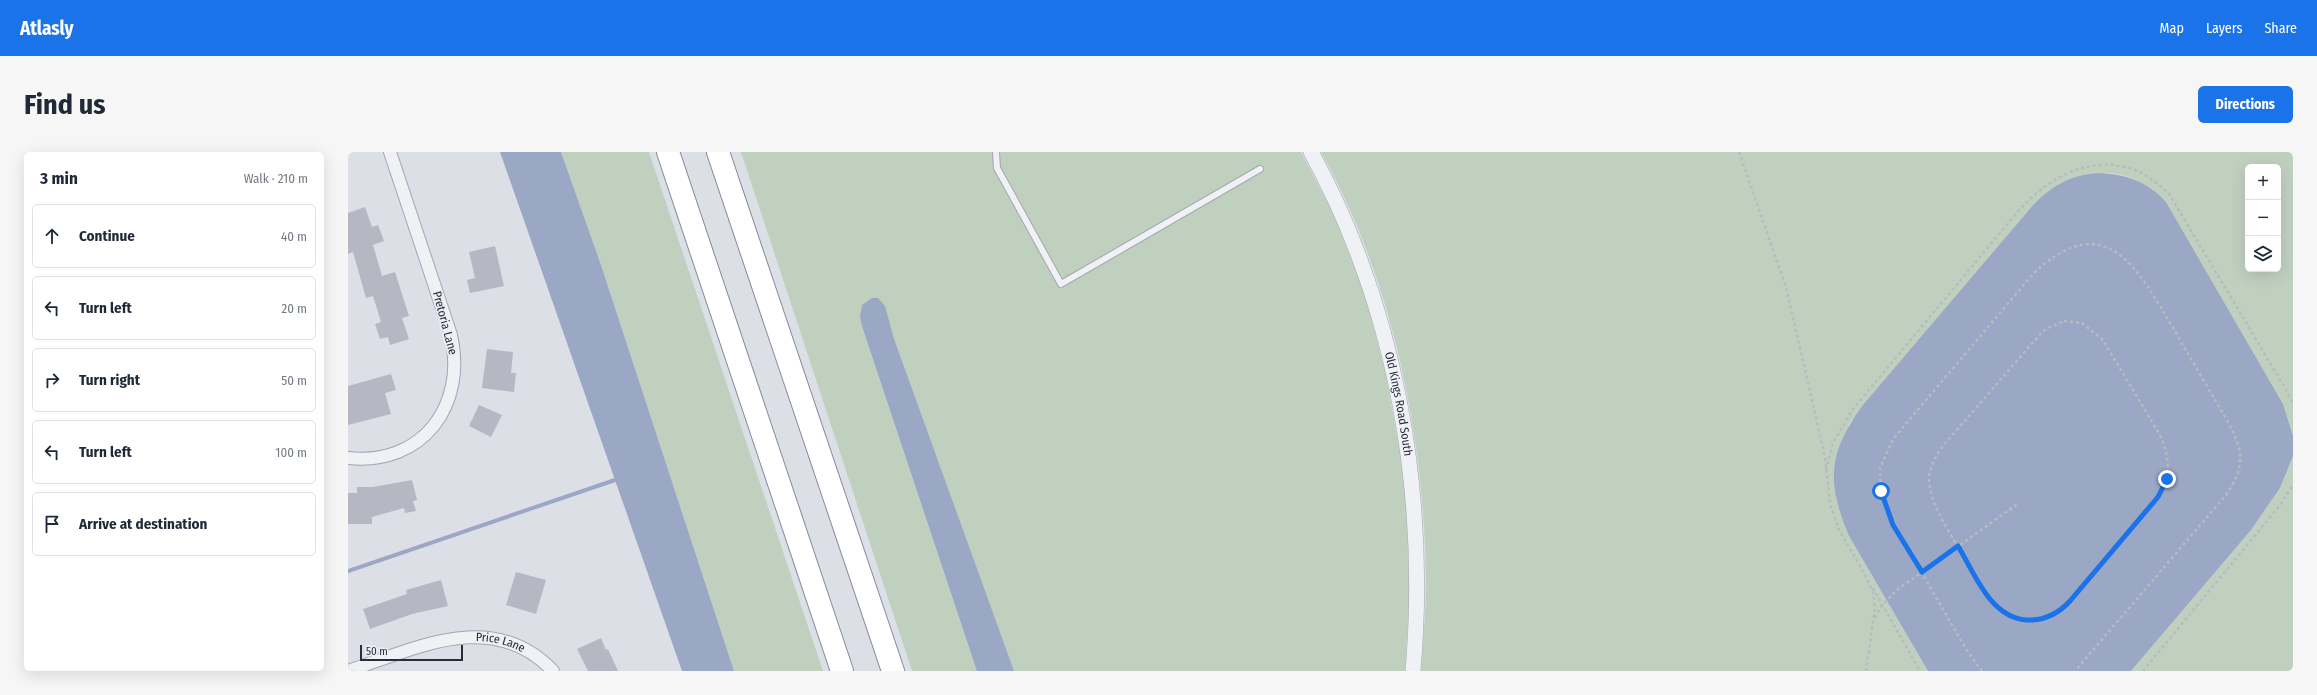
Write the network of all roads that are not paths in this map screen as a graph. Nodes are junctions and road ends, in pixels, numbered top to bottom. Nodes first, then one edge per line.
1 (390, 152) edge
2 (668, 152) edge
3 (718, 152) edge
4 (996, 152) edge
5 (1311, 152) edge
6 (1260, 169) dead end
7 (348, 458) edge
8 (364, 668) edge
9 (348, 671) edge
10 (554, 671) edge
11 (842, 671) edge
12 (893, 671) edge
13 (1413, 671) edge

1 - 7 street, Pretoria Lane
2 - 11 highway
3 - 12 highway
4 - 6 lane
5 - 13 street, Old Kings Road South
8 - 9 street, Price Lane
8 - 10 street, Price Lane

